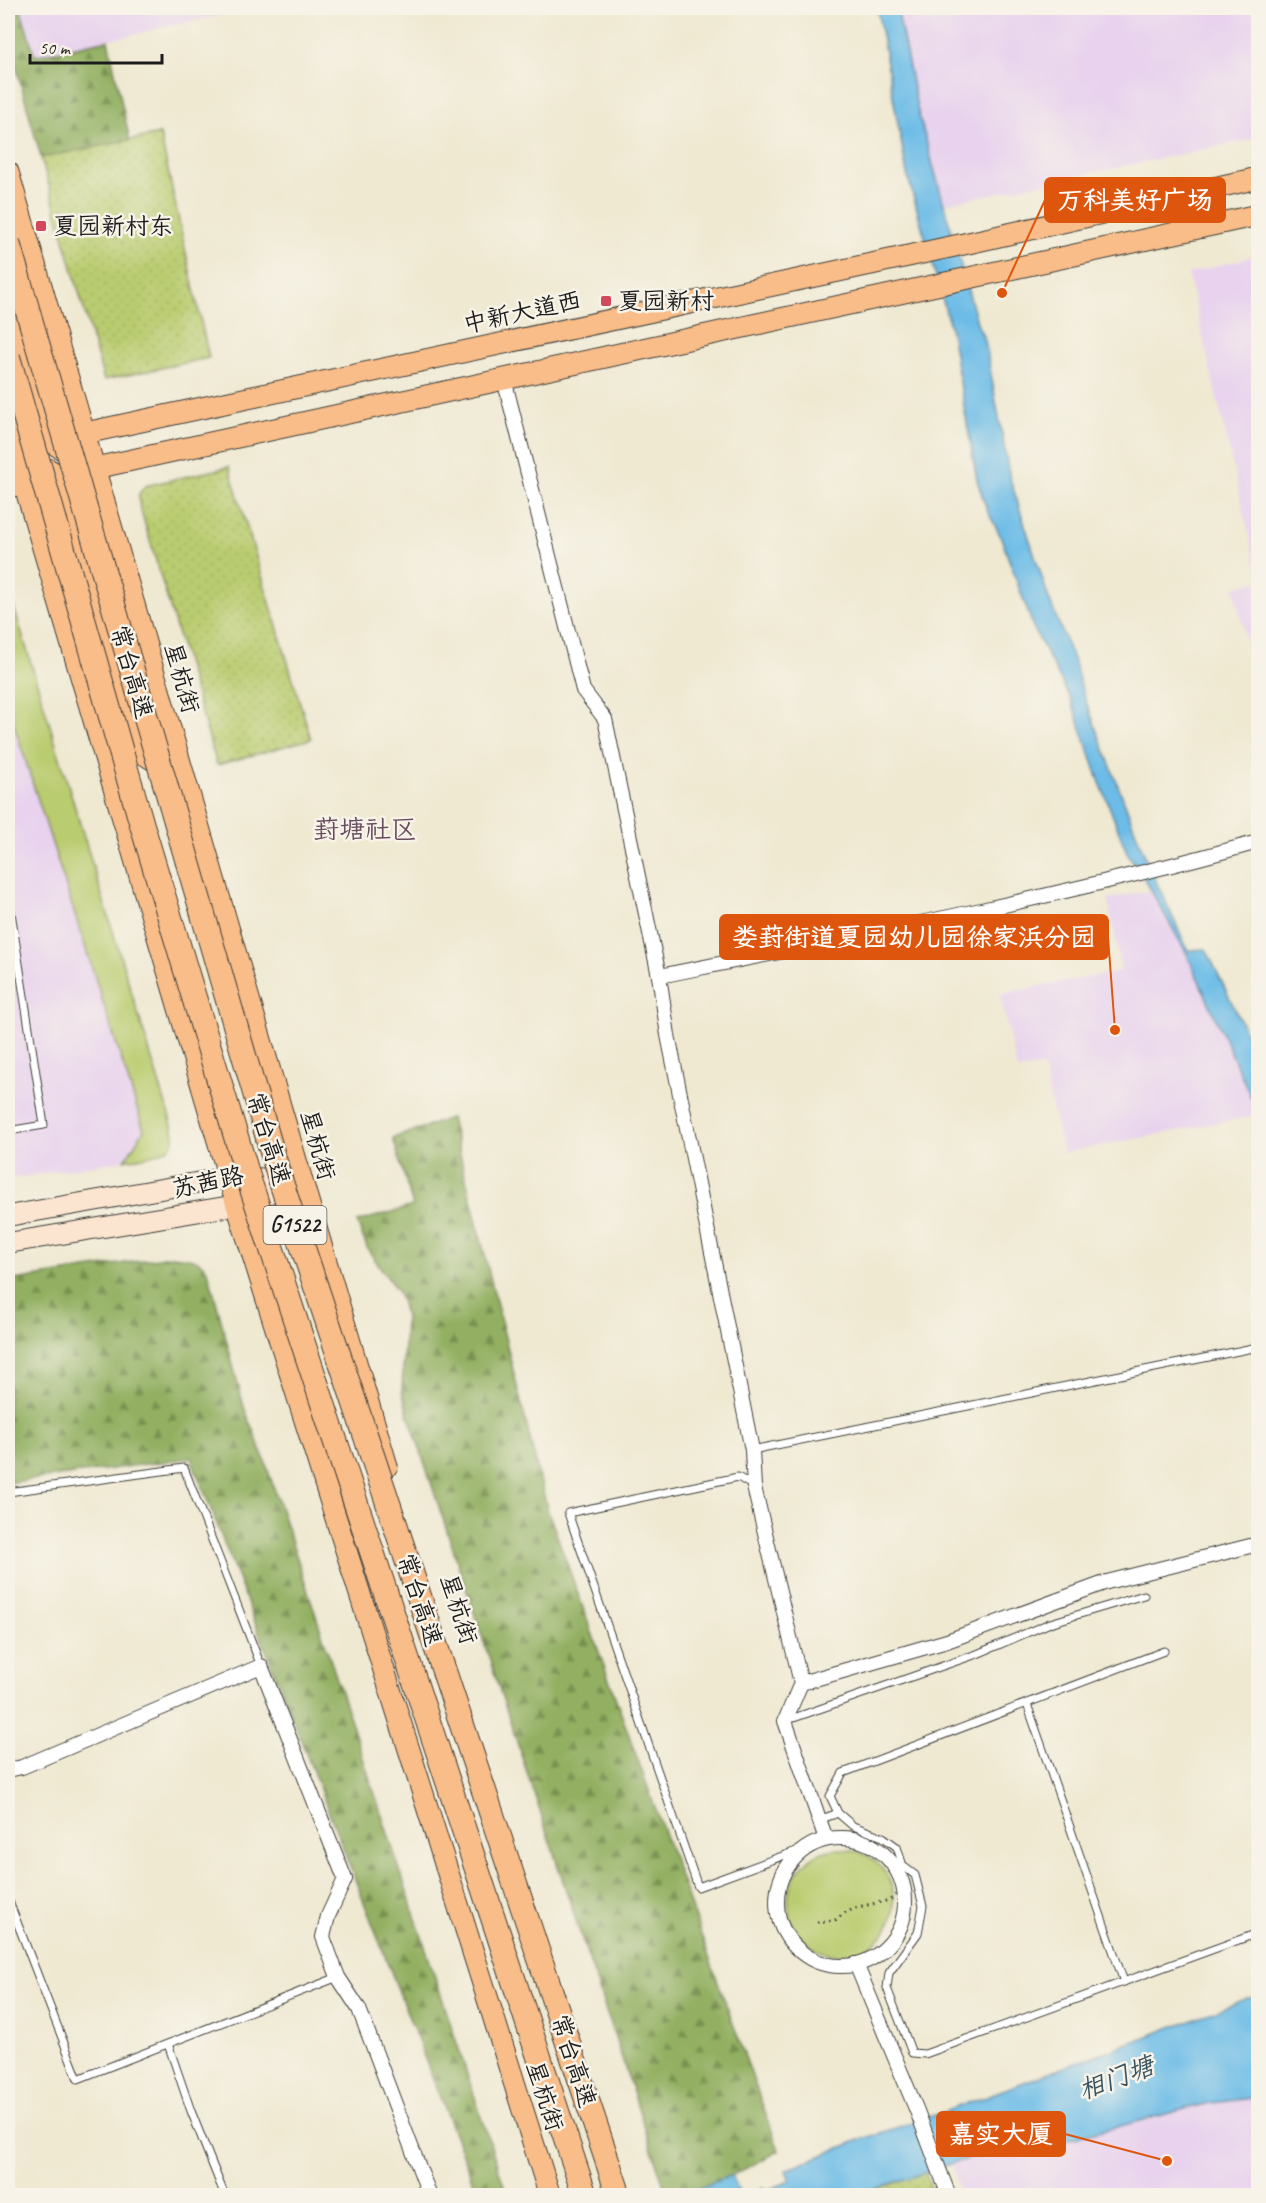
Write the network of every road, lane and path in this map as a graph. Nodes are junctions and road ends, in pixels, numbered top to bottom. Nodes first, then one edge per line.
1 (8, 172) edge
2 (1258, 178) edge
3 (1258, 215) edge
4 (8, 243) edge
5 (893, 258) junction
6 (901, 292) junction
7 (8, 296) edge
8 (8, 357) edge
9 (504, 379) junction
10 (83, 434) junction
11 (50, 441) junction
12 (9, 443) edge
13 (93, 468) junction
14 (60, 476) junction
15 (15, 485) edge
16 (185, 780) junction
17 (1258, 842) edge
18 (8, 893) edge
19 (659, 976) junction
20 (8, 1131) edge
21 (229, 1177) junction
22 (302, 1181) junction
23 (237, 1205) junction
24 (8, 1216) edge
25 (8, 1243) edge
26 (1257, 1348) edge
27 (1258, 1361) edge
28 (752, 1450) junction
29 (754, 1487) junction
30 (8, 1492) edge
31 (1258, 1544) edge
32 (1144, 1595) dead end
33 (1164, 1651) dead end
34 (261, 1666) junction
35 (801, 1683) junction
36 (1027, 1704) junction
37 (785, 1721) junction
38 (8, 1770) edge
39 (838, 1813) junction
40 (819, 1820) junction
41 (826, 1839) junction
42 (807, 1847) junction
43 (899, 1867) junction
44 (904, 1887) junction
45 (8, 1899) edge
46 (817, 1922) dead end
47 (1258, 1933) edge
48 (856, 1964) junction
49 (338, 1977) junction
50 (1124, 1982) junction
51 (168, 2044) junction
52 (588, 2105) junction
53 (947, 2190) edge
54 (225, 2196) edge
55 (417, 2196) edge
56 (550, 2196) edge
57 (585, 2196) edge
58 (619, 2196) edge

1 - 10 main road, 星杭街
2 - 5 main road, 中新大道西
3 - 6 main road
4 - 52 highway, 常台高速 / G1522, bridge
5 - 6 main road
5 - 10 main road, 中新大道西
6 - 9 main road
7 - 11 main road
8 - 57 highway, 常台高速 / G1522, bridge
9 - 13 main road
9 - 19 street
10 - 11 main road, 中新大道西
10 - 13 main road, 星杭街
11 - 12 main road, 中新大道西
11 - 13 main road
12 - 14 main road
12 - 15 main road, 星杭街
13 - 14 main road
13 - 16 main road, 星杭街
14 - 15 main road
14 - 16 main road
15 - 21 main road, 星杭街
16 - 22 main road, 星杭街
17 - 19 street
18 - 20 lane
19 - 28 street
21 - 22 main road, 苏茜路
21 - 23 main road, 星杭街
21 - 24 main road, 苏茜路
22 - 23 main road, 苏茜路
22 - 52 main road, 星杭街
23 - 25 main road, 苏茜路
23 - 56 main road, 星杭街
26 - 27 lane
26 - 28 lane
28 - 29 street
29 - 35 street
29 - 42 lane
30 - 34 lane
31 - 35 street
32 - 37 lane
33 - 36 lane
34 - 38 street
34 - 49 street
35 - 37 street
36 - 39 lane
36 - 50 lane
37 - 40 street
39 - 40 lane
39 - 43 lane
40 - 41 street
41 - 42 street
41 - 43 street
42 - 48 street
43 - 44 street
43 - 50 lane
44 - 46 path
44 - 48 street
45 - 51 lane
47 - 50 lane
48 - 53 street
49 - 51 lane
49 - 55 street
51 - 54 lane
52 - 58 highway, 常台高速 / G1522, bridge

